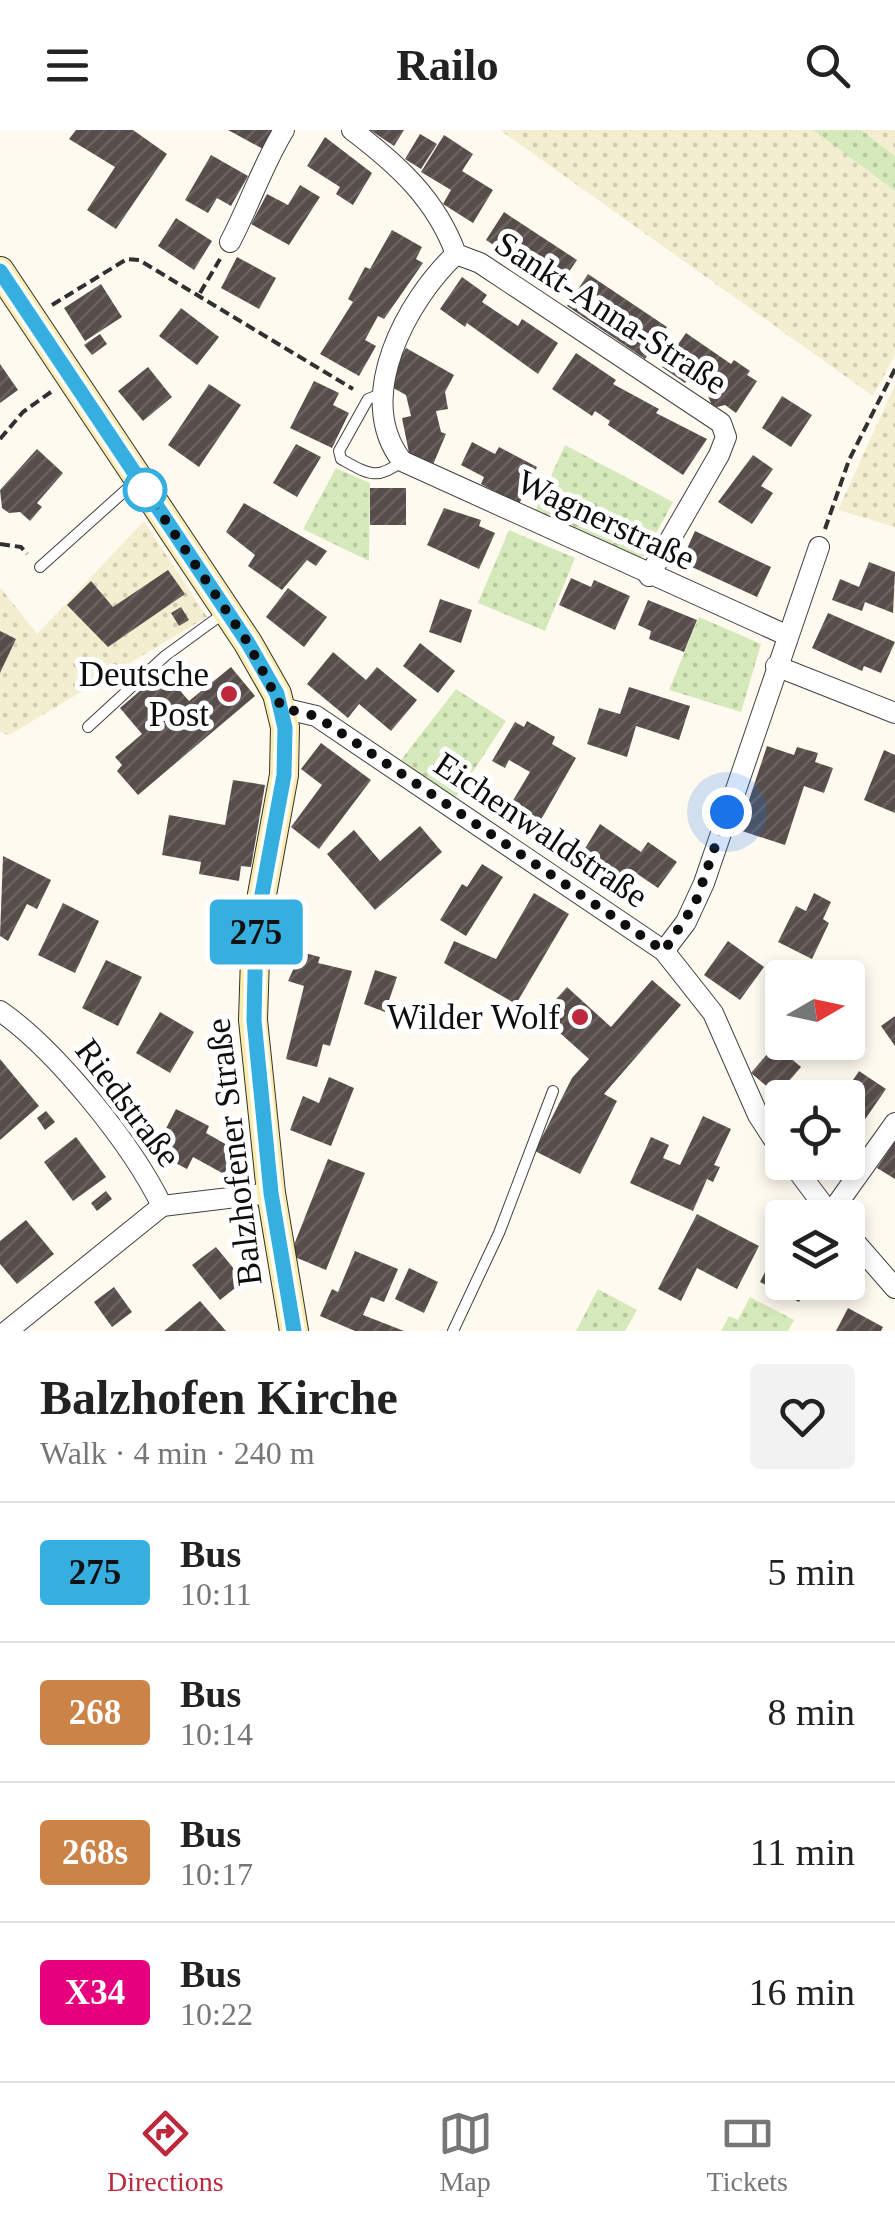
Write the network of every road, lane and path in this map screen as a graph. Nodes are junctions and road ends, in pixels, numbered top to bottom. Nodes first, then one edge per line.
1 (284, 130) edge
2 (352, 130) edge
3 (230, 242) joint
4 (456, 254) junction
5 (0, 271) edge
6 (200, 292) junction
7 (30, 318) junction
8 (895, 368) edge
9 (71, 378) junction
10 (375, 396) junction
11 (0, 439) edge
12 (402, 461) junction
13 (138, 479) junction
14 (0, 544) edge
15 (819, 547) joint
16 (40, 567) joint
17 (649, 576) junction
18 (227, 611) junction
19 (786, 635) junction
20 (776, 666) junction
21 (282, 708) junction
22 (895, 713) edge
23 (88, 728) dead end
24 (664, 951) junction
25 (0, 1011) edge
26 (553, 1090) dead end
27 (895, 1123) edge
28 (765, 1126) edge
29 (804, 1180) edge
30 (271, 1193) junction
31 (819, 1200) edge
32 (842, 1200) edge
33 (162, 1206) junction
34 (865, 1254) edge
35 (895, 1288) edge
36 (6, 1331) edge
37 (294, 1331) edge
38 (454, 1331) edge

1 - 3 street
2 - 4 street, Sankt-Anna-Straße
3 - 6 path
4 - 10 street
4 - 17 street, Sankt-Anna-Straße
5 - 7 street, Balzhofener Straße
6 - 7 path
6 - 10 path
7 - 9 street, Balzhofener Straße
8 - 15 path
9 - 11 path
9 - 13 street, Balzhofener Straße
10 - 12 street
10 - 12 lane
12 - 17 street, Wagnerstraße
13 - 16 lane
13 - 18 street, Balzhofener Straße
14 - 16 path
15 - 19 street
17 - 19 street, Wagnerstraße
18 - 21 street, Balzhofener Straße
18 - 23 lane
19 - 20 street
20 - 22 street
20 - 24 street
21 - 24 street, Eichenwaldstraße
21 - 30 street, Balzhofener Straße
24 - 28 street, Eichenwaldstraße
25 - 33 street, Riedstraße
26 - 38 lane
27 - 32 street
29 - 31 street
30 - 33 street, Riedstraße
30 - 37 street, Balzhofener Straße
33 - 36 street
34 - 35 street

